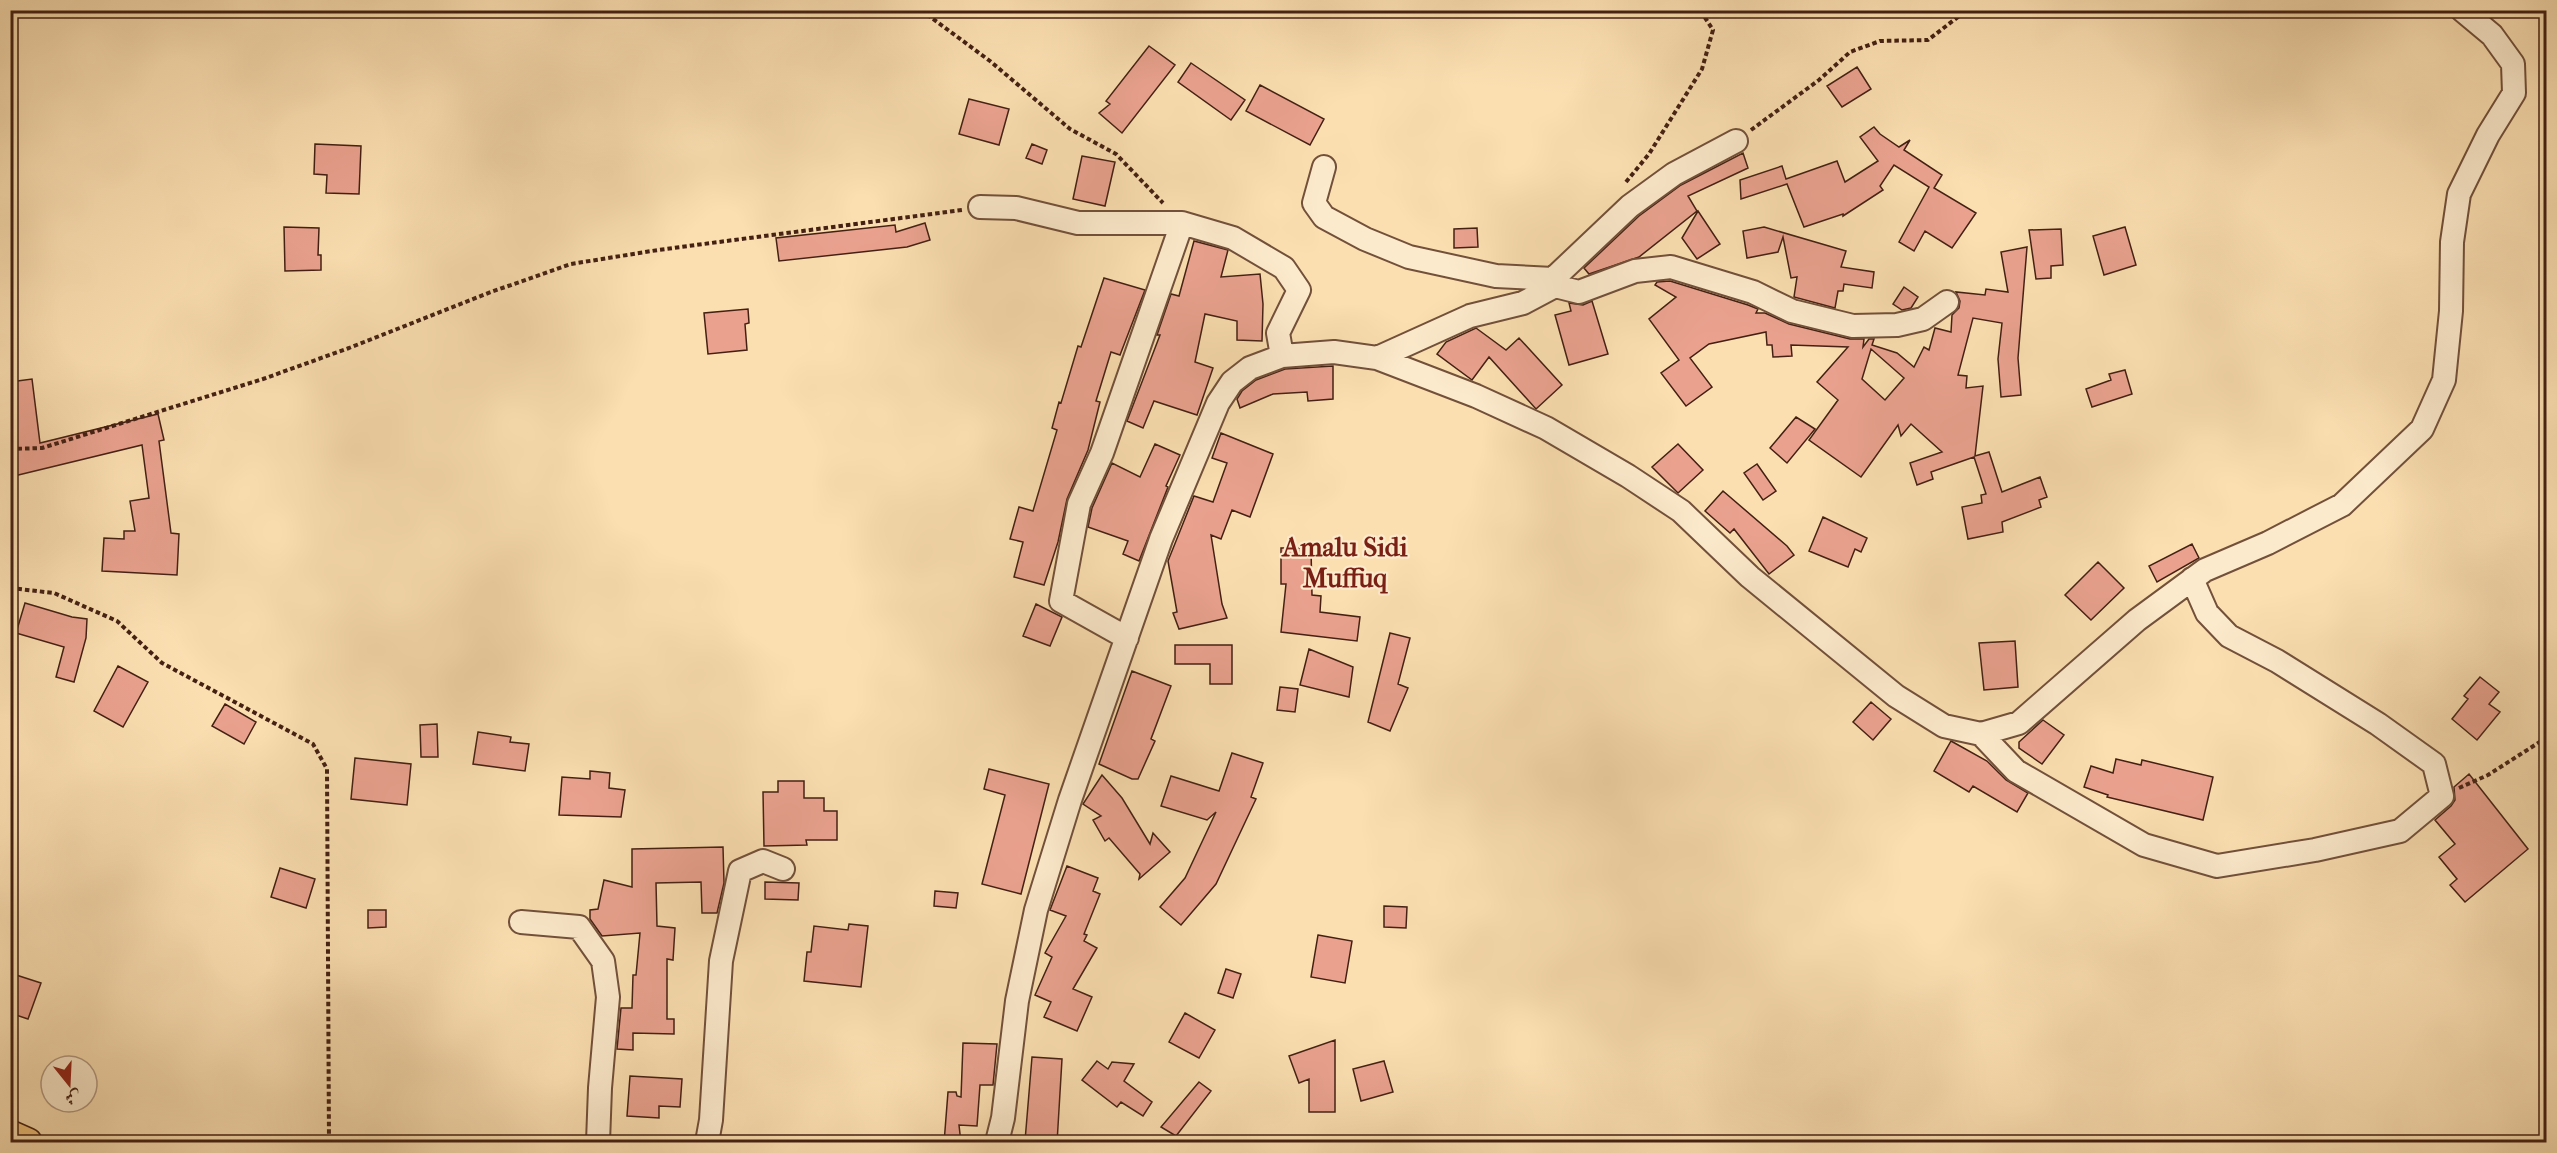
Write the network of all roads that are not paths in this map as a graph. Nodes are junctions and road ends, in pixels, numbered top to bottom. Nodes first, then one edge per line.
1 (2462, 10) edge
2 (1736, 141) road end
3 (1324, 167) dead end
4 (981, 207) road end
5 (1182, 223) junction
6 (1554, 283) junction
7 (1947, 302) dead end
8 (1282, 356) junction
9 (1377, 358) junction
10 (2192, 579) junction
11 (1127, 638) junction
12 (1981, 734) junction
13 (783, 869) dead end
14 (521, 922) dead end
15 (10, 1134) edge
16 (28, 1143) edge
17 (598, 1143) edge
18 (707, 1143) edge
19 (997, 1143) edge

1 - 10 street
2 - 6 street
3 - 6 street
4 - 5 street
5 - 8 street
5 - 11 street
6 - 7 street
6 - 9 street
8 - 9 street
8 - 11 street
9 - 12 street
10 - 12 street
10 - 12 street
11 - 19 street
13 - 18 street
14 - 17 street
15 - 16 main road

